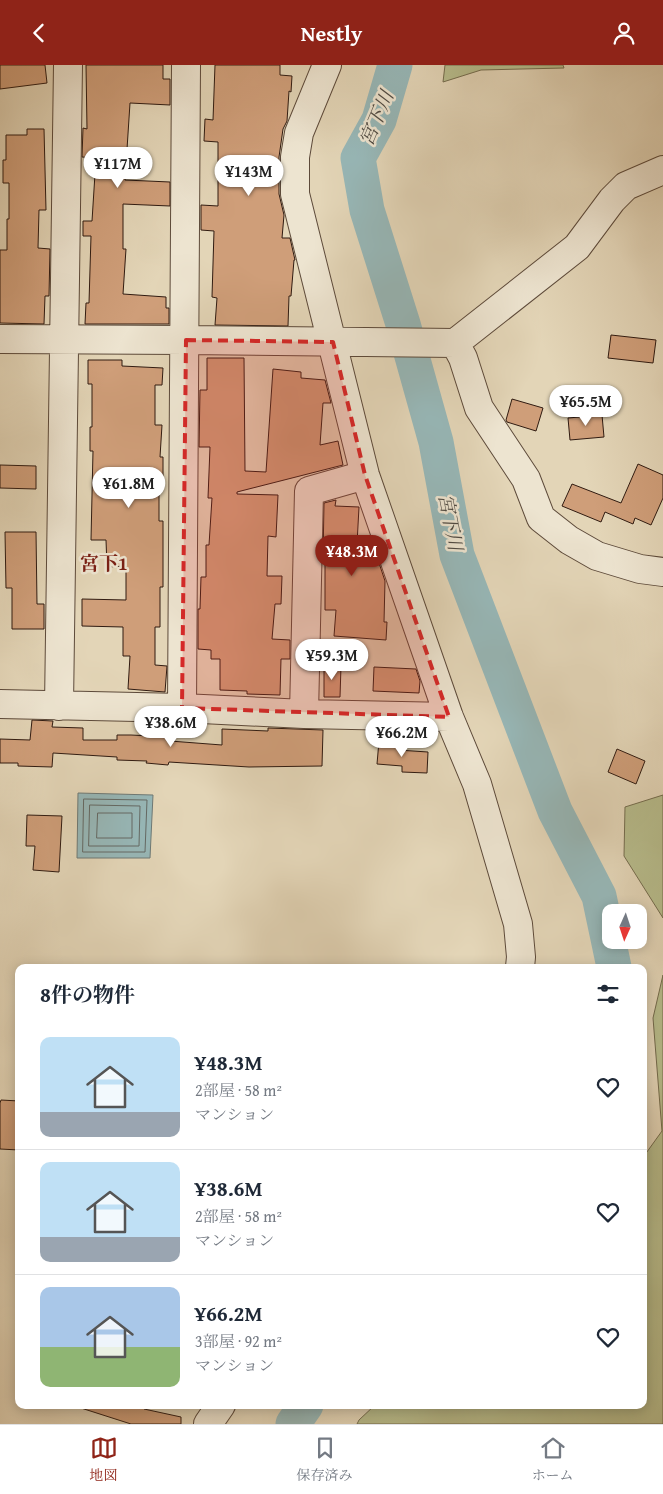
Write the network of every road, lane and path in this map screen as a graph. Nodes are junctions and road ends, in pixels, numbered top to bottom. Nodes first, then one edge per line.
1 (68, 65) edge
2 (186, 65) edge
3 (327, 65) edge
4 (663, 170) edge
5 (0, 339) edge
6 (64, 340) junction
7 (186, 340) junction
8 (333, 343) junction
9 (447, 343) junction
10 (365, 475) junction
11 (663, 572) edge
12 (0, 704) edge
13 (59, 706) junction
14 (182, 708) junction
15 (304, 714) junction
16 (449, 717) junction
17 (520, 964) edge
18 (219, 1409) edge
19 (208, 1424) edge

1 - 6 street
2 - 7 street
3 - 8 street
4 - 9 street
5 - 6 street
6 - 7 street
6 - 13 street
7 - 8 street
7 - 14 street
8 - 9 street
8 - 10 street
9 - 11 street
10 - 15 street
10 - 16 street
12 - 13 street
13 - 14 street
14 - 15 street
15 - 16 street
16 - 17 street
18 - 19 street

